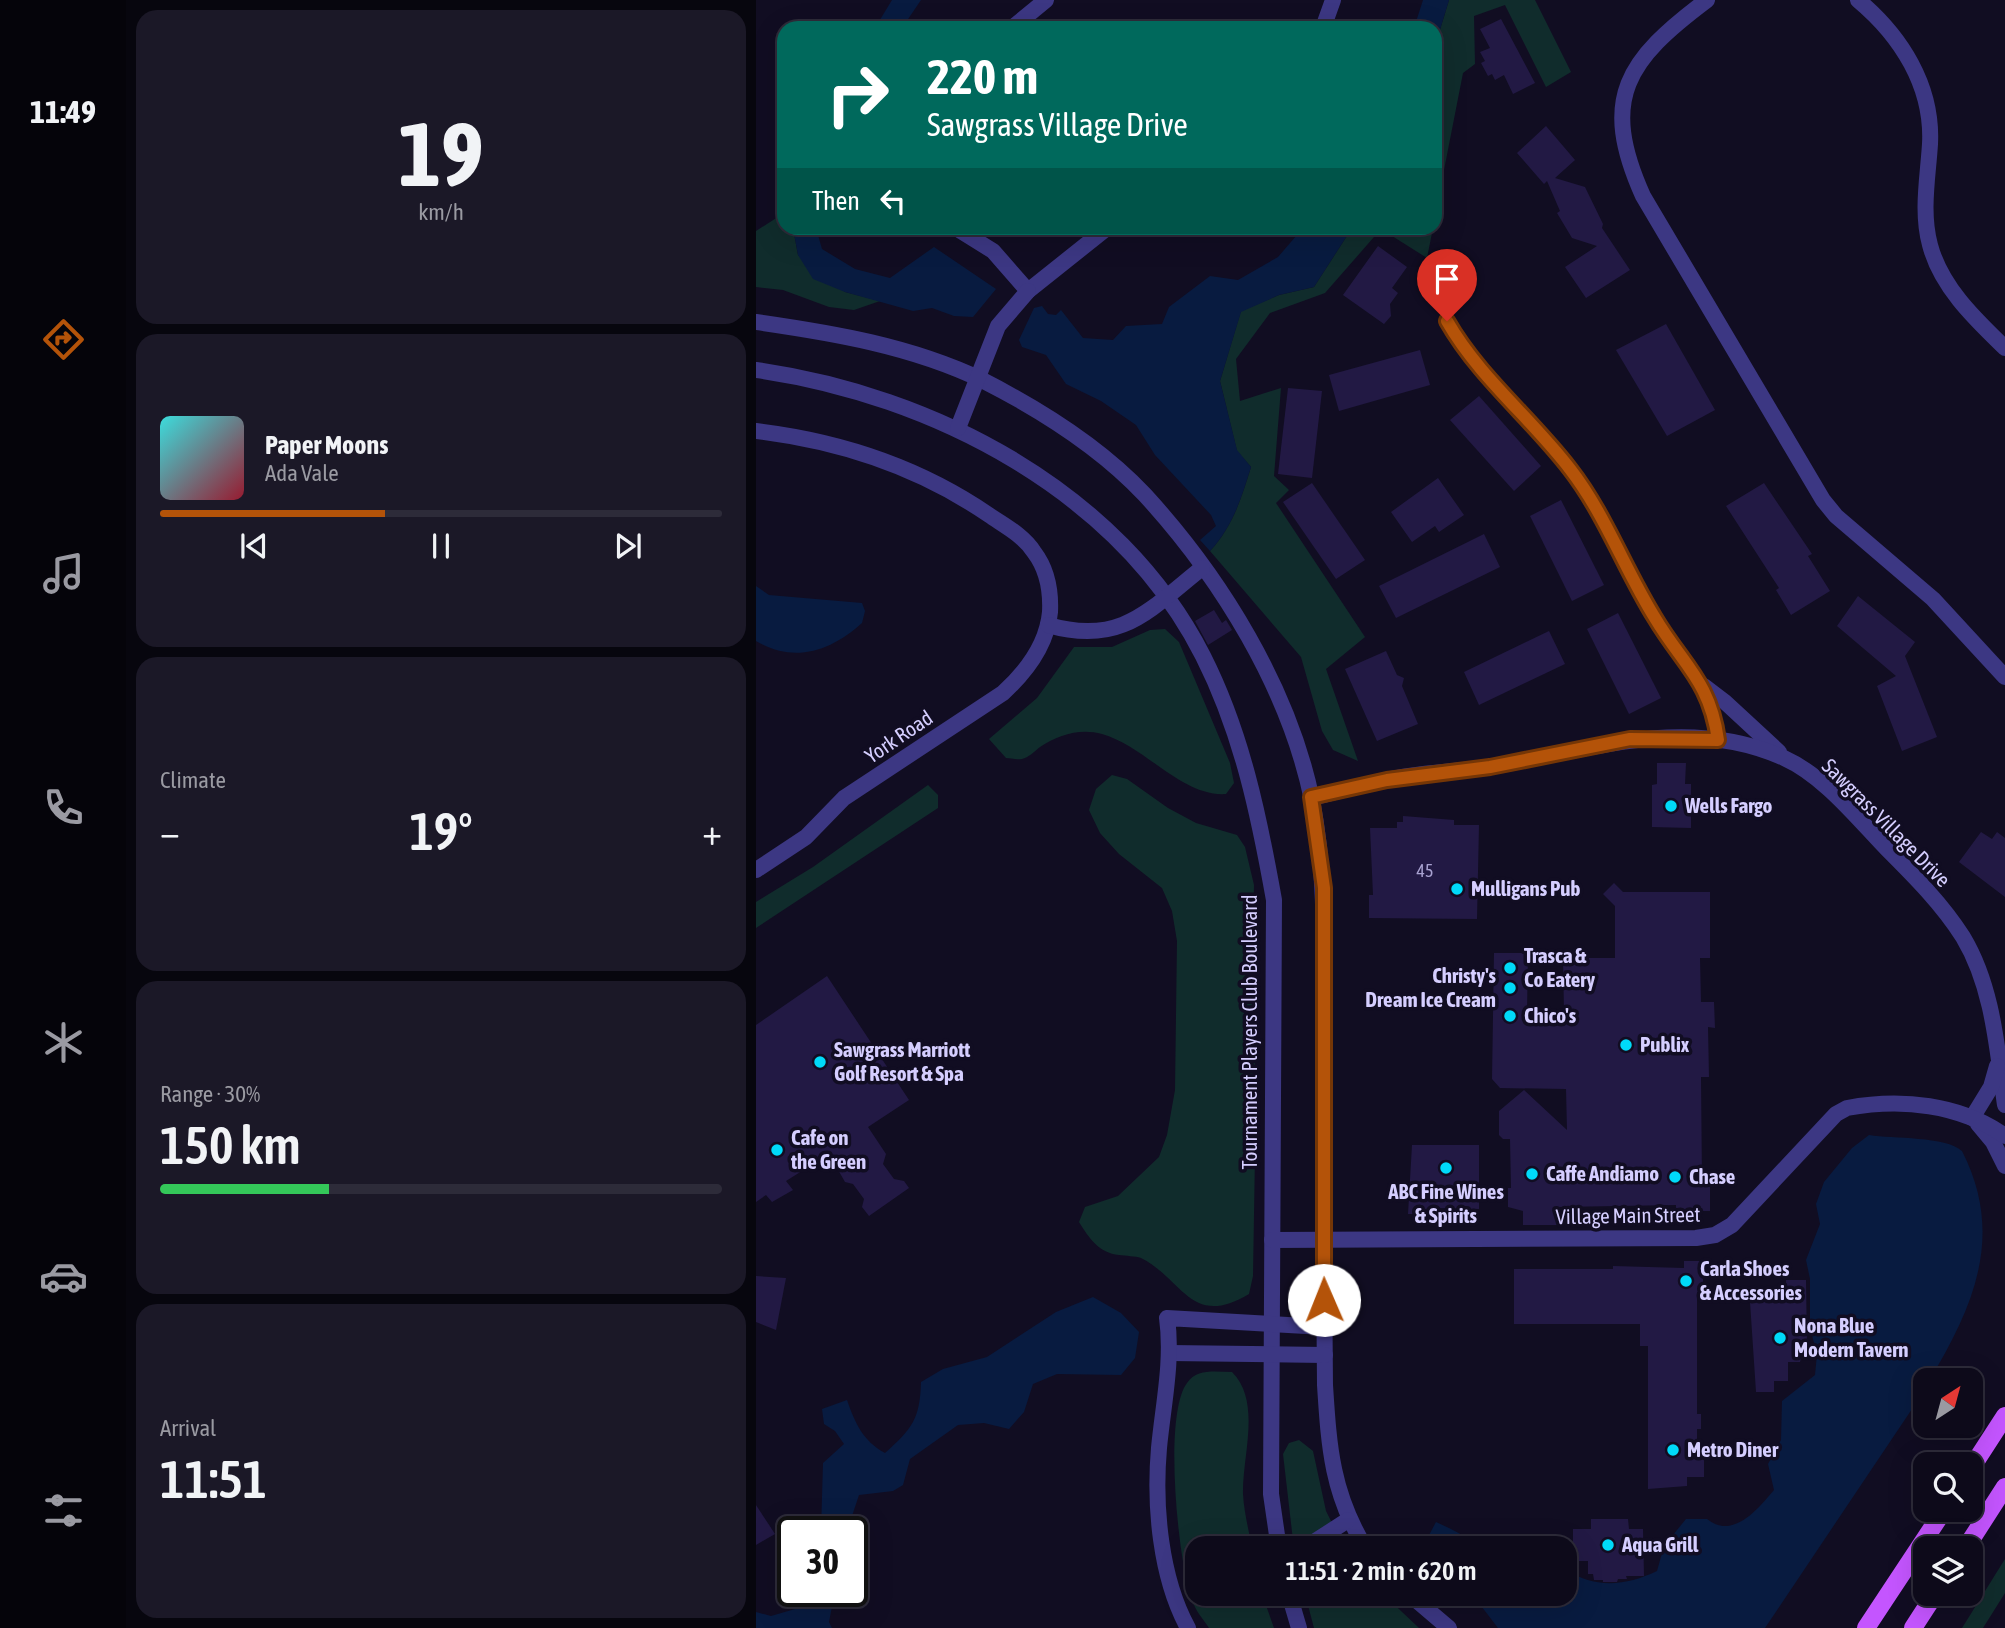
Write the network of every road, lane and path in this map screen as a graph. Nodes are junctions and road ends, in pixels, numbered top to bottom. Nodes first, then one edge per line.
1 (1046, 0) edge
2 (1333, 0) edge
3 (1707, 0) edge
4 (1858, 0) edge
5 (1020, 21) edge
6 (1326, 21) edge
7 (967, 235) edge
8 (1098, 235) edge
9 (1028, 291) junction
10 (1447, 321) dead end
11 (756, 322) edge
12 (2005, 348) edge
13 (756, 370) edge
14 (979, 379) junction
15 (958, 428) junction
16 (756, 431) edge
17 (1202, 568) junction
18 (1167, 596) junction
19 (1048, 625) junction
20 (2005, 677) edge
21 (1702, 685) junction
22 (1718, 740) junction
23 (1786, 759) junction
24 (1311, 797) junction
25 (756, 870) edge
26 (1999, 1061) junction
27 (2005, 1105) edge
28 (1972, 1118) junction
29 (2005, 1136) edge
30 (2005, 1166) edge
31 (1323, 1239) junction
32 (1272, 1240) junction
33 (1273, 1325) junction
34 (1324, 1327) junction
35 (1169, 1353) junction
36 (1274, 1354) junction
37 (1325, 1355) junction
38 (2005, 1416) edge
39 (1982, 1452) edge
40 (2005, 1487) edge
41 (1348, 1520) junction
42 (1936, 1522) edge
43 (1277, 1536) edge
44 (1323, 1536) edge
45 (1358, 1536) edge
46 (1973, 1536) edge
47 (1293, 1606) edge
48 (1423, 1606) edge
49 (1927, 1606) edge
50 (1188, 1628) edge
51 (1299, 1628) edge
52 (1449, 1628) edge
53 (1866, 1628) edge
54 (1913, 1628) edge

1 - 5 street
2 - 6 street
3 - 20 street
4 - 12 street
7 - 9 street
8 - 9 street
9 - 14 street
10 - 21 street
11 - 14 street
13 - 15 street, Tournament Players Club Boulevard
14 - 15 street
14 - 17 street
15 - 18 street, Tournament Players Club Boulevard
16 - 19 street, York Road
17 - 18 street
17 - 24 street
18 - 19 street
18 - 32 street, Tournament Players Club Boulevard
19 - 25 street, York Road
21 - 22 street
21 - 23 street
22 - 23 street, Sawgrass Village Drive
22 - 24 street, Sawgrass Village Drive
23 - 26 street, Sawgrass Village Drive
24 - 31 street
26 - 27 street, Sawgrass Village Drive
26 - 28 street, Sawgrass Village Drive
28 - 29 street, Village Main Street
28 - 30 street
28 - 31 street, Village Main Street
31 - 32 street, Village Main Street
31 - 34 street
32 - 33 street, Tournament Players Club Boulevard
33 - 34 street
33 - 35 street
33 - 36 street, Tournament Players Club Boulevard
34 - 37 street
35 - 36 street
35 - 50 street
36 - 37 street
36 - 43 street, Tournament Players Club Boulevard
37 - 41 street
38 - 39 main road
40 - 46 main road
41 - 44 street
41 - 45 street
42 - 53 main road
47 - 51 street
48 - 52 street
49 - 54 main road

